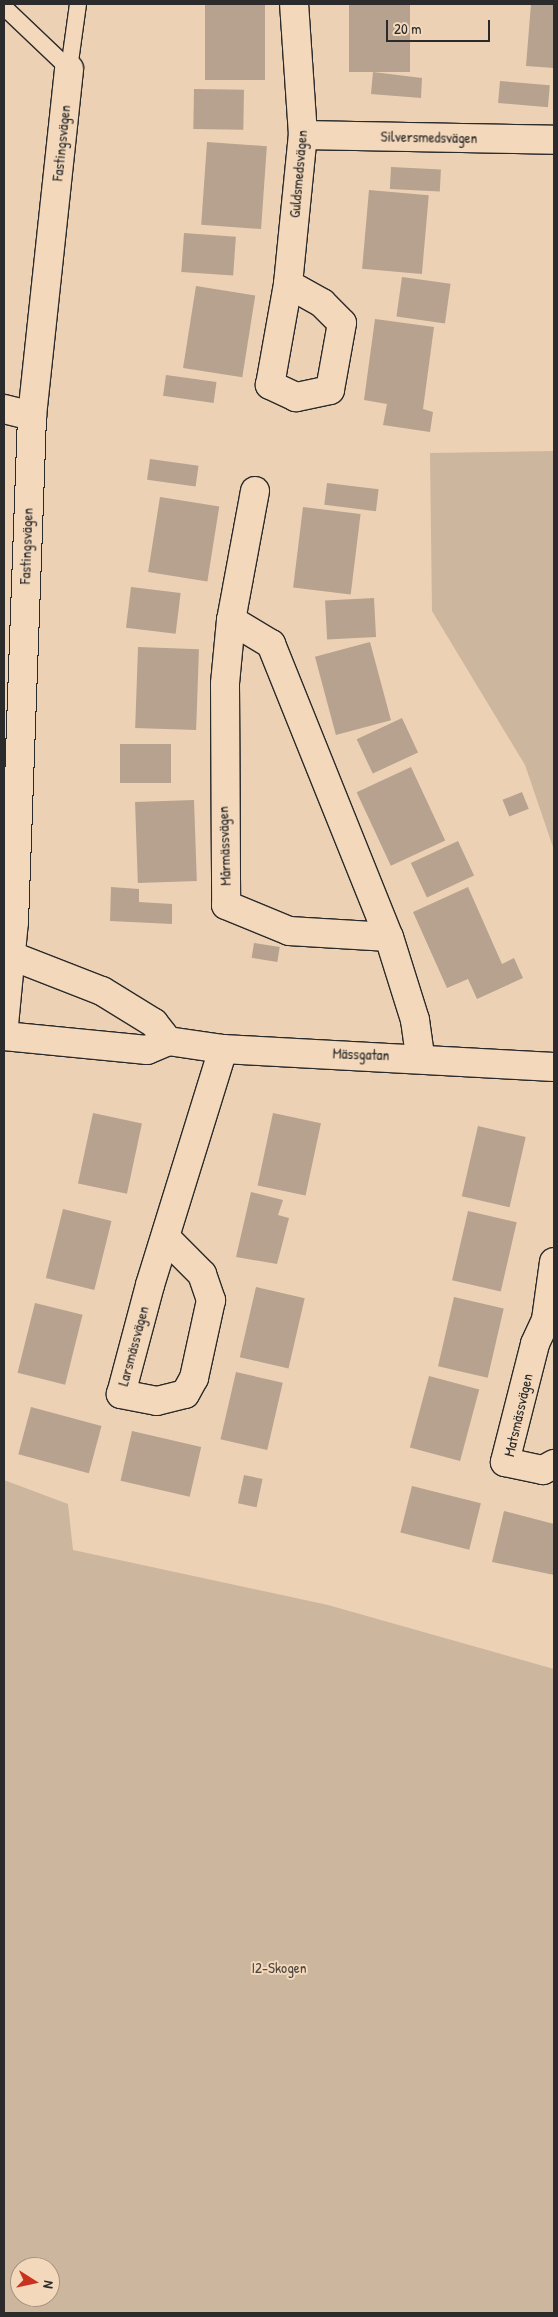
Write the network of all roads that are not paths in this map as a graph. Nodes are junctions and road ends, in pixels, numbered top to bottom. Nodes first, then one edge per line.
1 (78, 4) edge
2 (294, 4) edge
3 (4, 7) edge
4 (69, 69) junction
5 (303, 135) junction
6 (554, 140) edge
7 (288, 284) dead end
8 (4, 409) edge
9 (32, 416) junction
10 (255, 491) dead end
11 (231, 620) junction
12 (9, 827) edge
13 (389, 937) junction
14 (12, 956) junction
15 (4, 1025) edge
16 (4, 1036) edge
17 (168, 1041) junction
18 (223, 1050) junction
19 (420, 1057) junction
20 (554, 1067) edge
21 (166, 1238) junction
22 (554, 1262) edge
23 (550, 1324) edge
24 (554, 1464) edge

1 - 4 lane, Fastingsvägen
2 - 5 street, Guldsmedsvägen
3 - 4 lane
4 - 9 street, Fastingsvägen
5 - 6 street, Silversmedsvägen
5 - 7 street, Guldsmedsvägen
8 - 9 street
9 - 12 street, Fastingsvägen
10 - 11 street, Mårmässvägen
11 - 13 street
11 - 13 street, Mårmässvägen
12 - 14 street, Fastingsvägen
13 - 19 street
14 - 15 street, Fastingsvägen
14 - 17 street
16 - 17 street
17 - 18 street, Mässgatan
18 - 19 street, Mässgatan
18 - 21 street, Larsmässvägen
19 - 20 street, Mässgatan
21 - 21 street, Larsmässvägen
22 - 23 street, Matsmässvägen
23 - 24 street, Matsmässvägen

